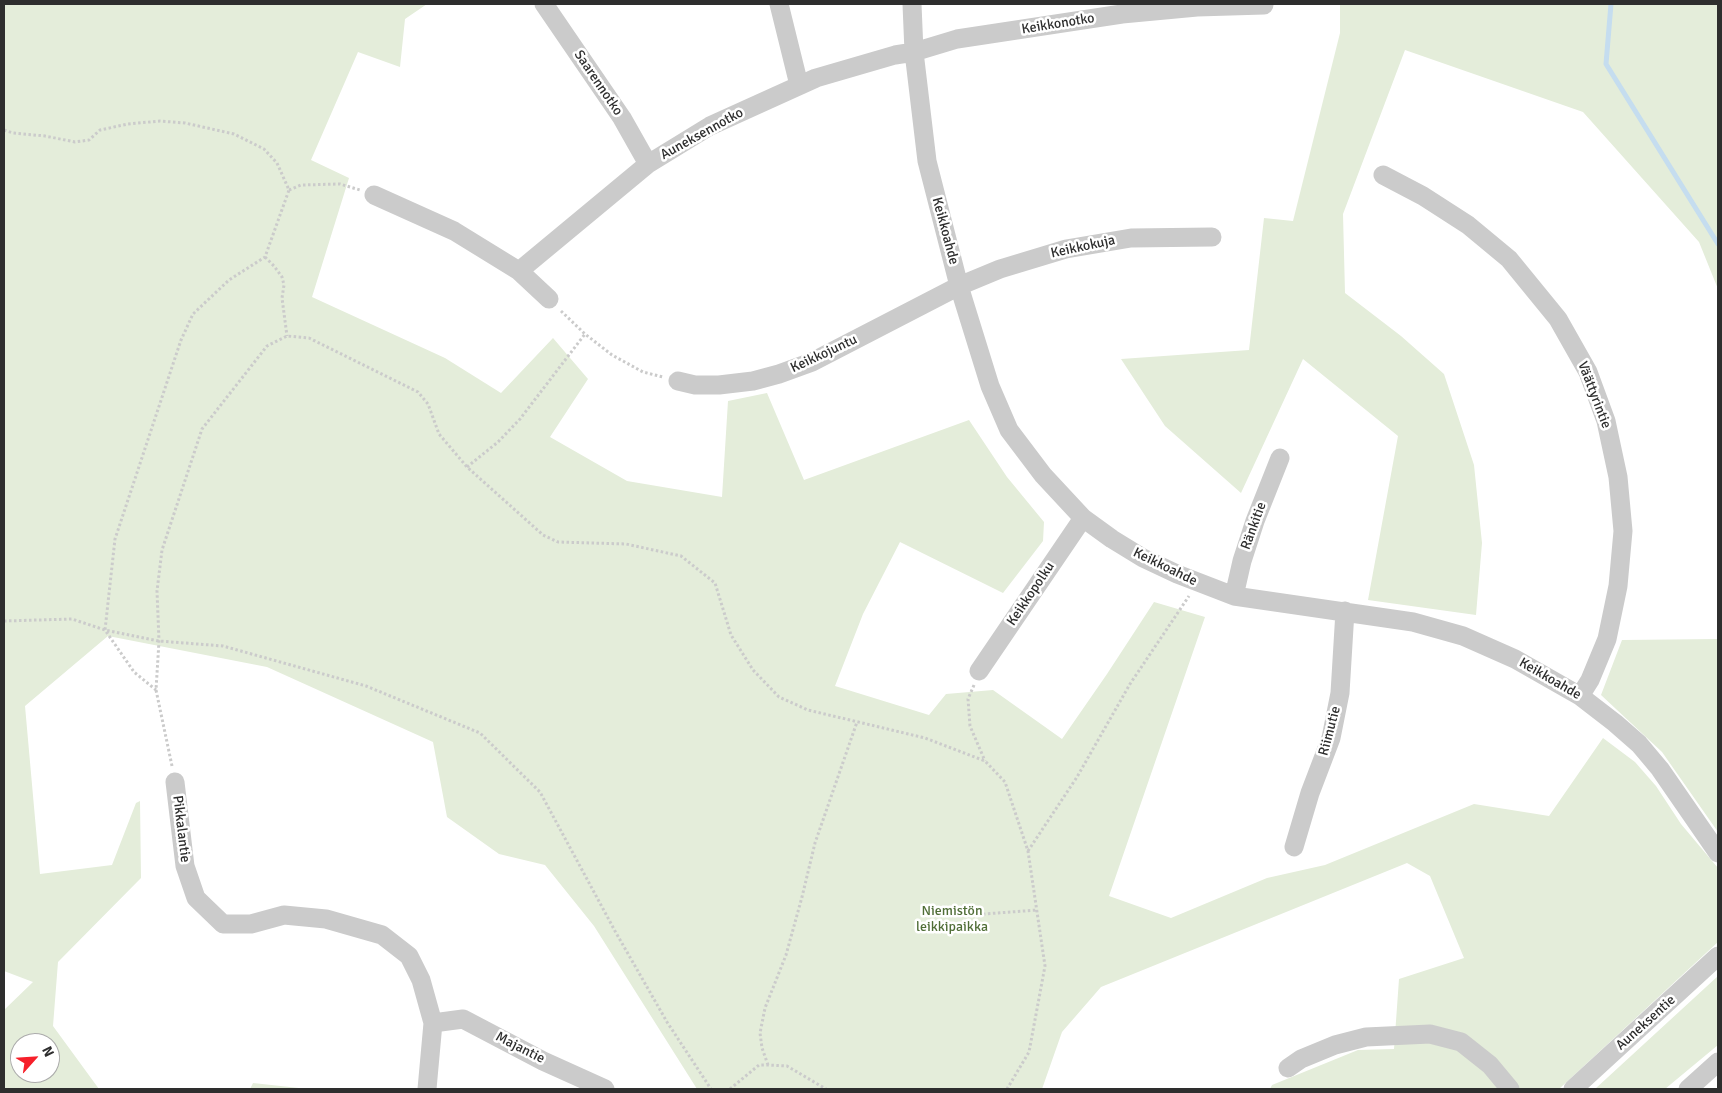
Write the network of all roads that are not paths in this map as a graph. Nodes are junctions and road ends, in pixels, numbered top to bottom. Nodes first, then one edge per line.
1 (544, 4) edge
2 (779, 4) edge
3 (912, 4) edge
4 (1264, 5) edge
5 (914, 52) junction
6 (799, 85) junction
7 (648, 164) junction
8 (1383, 175) dead end
9 (374, 195) road end
10 (1212, 237) dead end
11 (519, 271) junction
12 (959, 286) junction
13 (549, 299) road end
14 (678, 381) road end
15 (1280, 458) dead end
16 (1083, 518) junction
17 (1234, 596) junction
18 (1345, 611) junction
19 (980, 670) road end
20 (1580, 696) junction
21 (175, 782) road end
22 (1294, 847) dead end
23 (1718, 853) edge
24 (1718, 956) edge
25 (433, 1023) junction
26 (1718, 1062) edge
27 (1288, 1068) dead end
28 (427, 1089) edge
29 (605, 1089) edge
30 (1510, 1089) edge
31 (1573, 1089) edge
32 (1688, 1089) edge

1 - 7 street, Saarennotko
2 - 6 street
3 - 5 street, Keikkoahde
4 - 5 street, Keikkonotko
5 - 6 street, Auneksennotko
5 - 12 street, Keikkoahde
6 - 7 street, Auneksennotko
7 - 11 street, Auneksennotko
8 - 20 street, Väättyrintie
9 - 11 street
10 - 12 street, Keikkokuja
11 - 13 street
12 - 14 street, Keikkojuntu
12 - 16 street, Keikkoahde
15 - 17 street, Ränkitie
16 - 17 street, Keikkoahde
16 - 19 street, Keikkopolku
17 - 18 street, Keikkoahde
18 - 20 street, Keikkoahde
18 - 22 street, Riimutie
20 - 23 street, Keikkoahde
21 - 25 street, Pikkalantie
24 - 31 street, Auneksentie
25 - 28 street
25 - 29 street, Majantie
26 - 32 street
27 - 30 street

